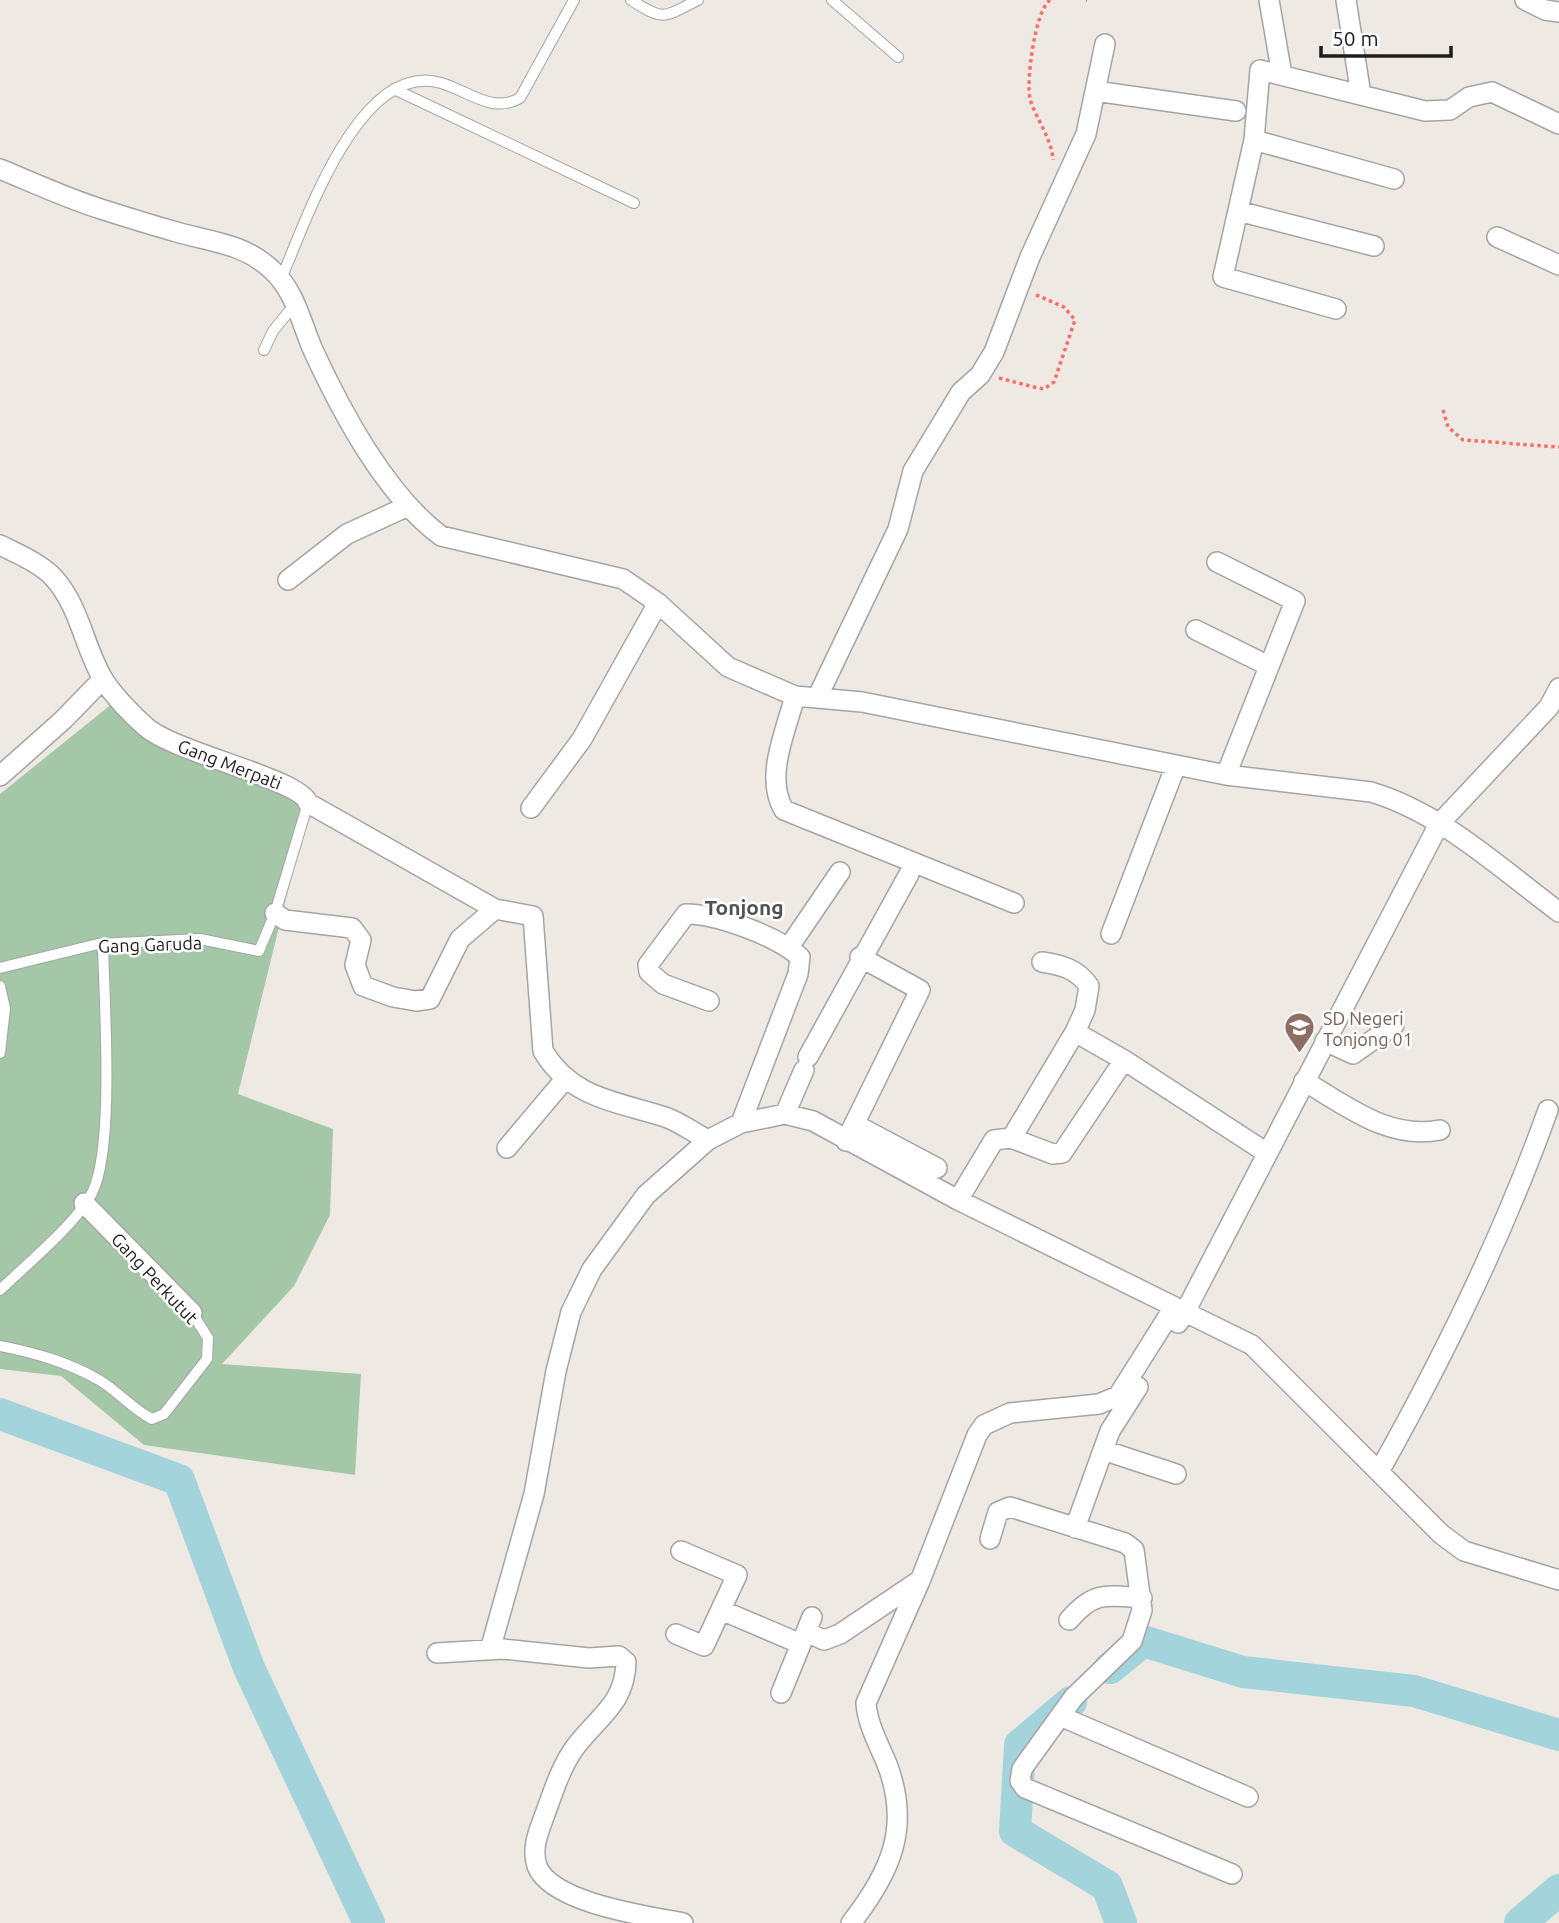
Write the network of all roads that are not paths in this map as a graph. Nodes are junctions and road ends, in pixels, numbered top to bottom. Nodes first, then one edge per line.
1 (574, 0) edge
2 (631, 0) edge
3 (698, 0) edge
4 (832, 0) edge
5 (1269, 0) edge
6 (1346, 0) edge
7 (1525, 0) edge
8 (1559, 12) edge
9 (1105, 44) dead end
10 (898, 57) dead end
11 (1282, 75) junction
12 (394, 89) junction
13 (1095, 91) junction
14 (1361, 95) junction
15 (1236, 111) dead end
16 (1559, 124) edge
17 (1254, 140) junction
18 (0, 169) edge
19 (1394, 179) dead end
20 (634, 203) dead end
21 (1238, 211) junction
22 (1497, 237) dead end
23 (1374, 246) dead end
24 (1559, 265) edge
25 (281, 279) junction
26 (296, 304) junction
27 (1336, 309) dead end
28 (264, 350) dead end
29 (408, 506) junction
30 (0, 545) edge
31 (1217, 562) dead end
32 (288, 580) dead end
33 (658, 603) junction
34 (1196, 630) dead end
35 (1269, 666) junction
36 (103, 679) junction
37 (1559, 688) edge
38 (795, 696) junction
39 (817, 698) junction
40 (1176, 765) junction
41 (1226, 775) junction
42 (0, 776) edge
43 (308, 803) junction
44 (531, 808) dead end
45 (1439, 824) junction
46 (840, 872) dead end
47 (909, 874) dead end
48 (1014, 902) dead end
49 (495, 909) junction
50 (1559, 912) edge
51 (275, 913) junction
52 (1111, 934) dead end
53 (103, 944) junction
54 (789, 947) junction
55 (860, 957) junction
56 (1042, 962) dead end
57 (0, 968) edge
58 (0, 986) edge
59 (709, 1002) dead end
60 (1394, 1025) dead end
61 (1074, 1032) junction
62 (1325, 1041) junction
63 (0, 1053) edge
64 (1124, 1060) junction
65 (566, 1078) junction
66 (1304, 1081) junction
67 (1548, 1110) dead end
68 (785, 1114) junction
69 (741, 1123) junction
70 (1440, 1130) dead end
71 (850, 1133) junction
72 (1011, 1138) junction
73 (708, 1140) junction
74 (507, 1148) dead end
75 (1267, 1153) junction
76 (937, 1168) dead end
77 (958, 1200) junction
78 (84, 1203) junction
79 (0, 1290) edge
80 (1180, 1310) junction
81 (192, 1314) joint
82 (0, 1346) edge
83 (1103, 1450) junction
84 (1380, 1470) junction
85 (1176, 1474) dead end
86 (1075, 1528) junction
87 (990, 1539) dead end
88 (681, 1551) dead end
89 (1559, 1580) edge
90 (920, 1581) junction
91 (1142, 1604) junction
92 (721, 1610) junction
93 (1069, 1620) dead end
94 (806, 1631) junction
95 (676, 1633) dead end
96 (490, 1650) junction
97 (437, 1653) dead end
98 (782, 1693) dead end
99 (1060, 1716) junction
100 (1248, 1797) dead end
101 (1232, 1874) dead end
102 (683, 1923) edge
103 (851, 1923) edge

1 - 12 lane
2 - 3 lane
4 - 10 lane
5 - 11 street
6 - 14 street
7 - 8 street
9 - 13 street
11 - 14 street
11 - 17 street
12 - 20 lane
12 - 25 lane
13 - 15 street
13 - 39 street
14 - 16 street
17 - 19 street
17 - 21 street
18 - 25 street
21 - 23 street
21 - 27 street
22 - 24 street
25 - 26 street
26 - 28 lane
26 - 29 street
29 - 32 street
29 - 33 street
30 - 36 street, Gang Merpati
31 - 35 street
33 - 38 street
33 - 44 street
34 - 35 street
35 - 41 street
36 - 42 street
36 - 43 street, Gang Merpati
37 - 45 street
38 - 39 street
38 - 48 street
39 - 40 street
40 - 41 street
40 - 52 street
41 - 45 street
43 - 49 street, Gang Merpati
43 - 51 lane, Gang Garuda
45 - 50 street
45 - 62 street
46 - 54 street
47 - 55 street
49 - 51 street
49 - 65 street
51 - 53 lane, Gang Garuda
53 - 57 lane, Gang Garuda
53 - 78 lane
54 - 59 street
54 - 69 street
55 - 68 street
55 - 71 street
56 - 61 street
58 - 63 lane
60 - 62 street
61 - 64 street
61 - 72 street
62 - 66 street
64 - 72 street
64 - 75 street
65 - 73 street
65 - 74 street
66 - 70 street
66 - 75 street
67 - 84 street
68 - 69 street
68 - 71 street
69 - 73 street
71 - 76 street
71 - 77 street
72 - 77 street
73 - 96 street
75 - 80 street
77 - 80 street
78 - 79 lane
78 - 81 street, Gang Perkutut
80 - 83 street
80 - 84 street
80 - 90 street
81 - 82 lane, Gang Perkutut
83 - 85 street
83 - 86 street
84 - 89 street
86 - 87 street
86 - 91 street
88 - 92 street
90 - 94 street
90 - 103 street
91 - 93 street
91 - 99 street
92 - 94 street
92 - 95 street
94 - 98 street
96 - 97 street
96 - 102 street
99 - 100 street
99 - 101 street

